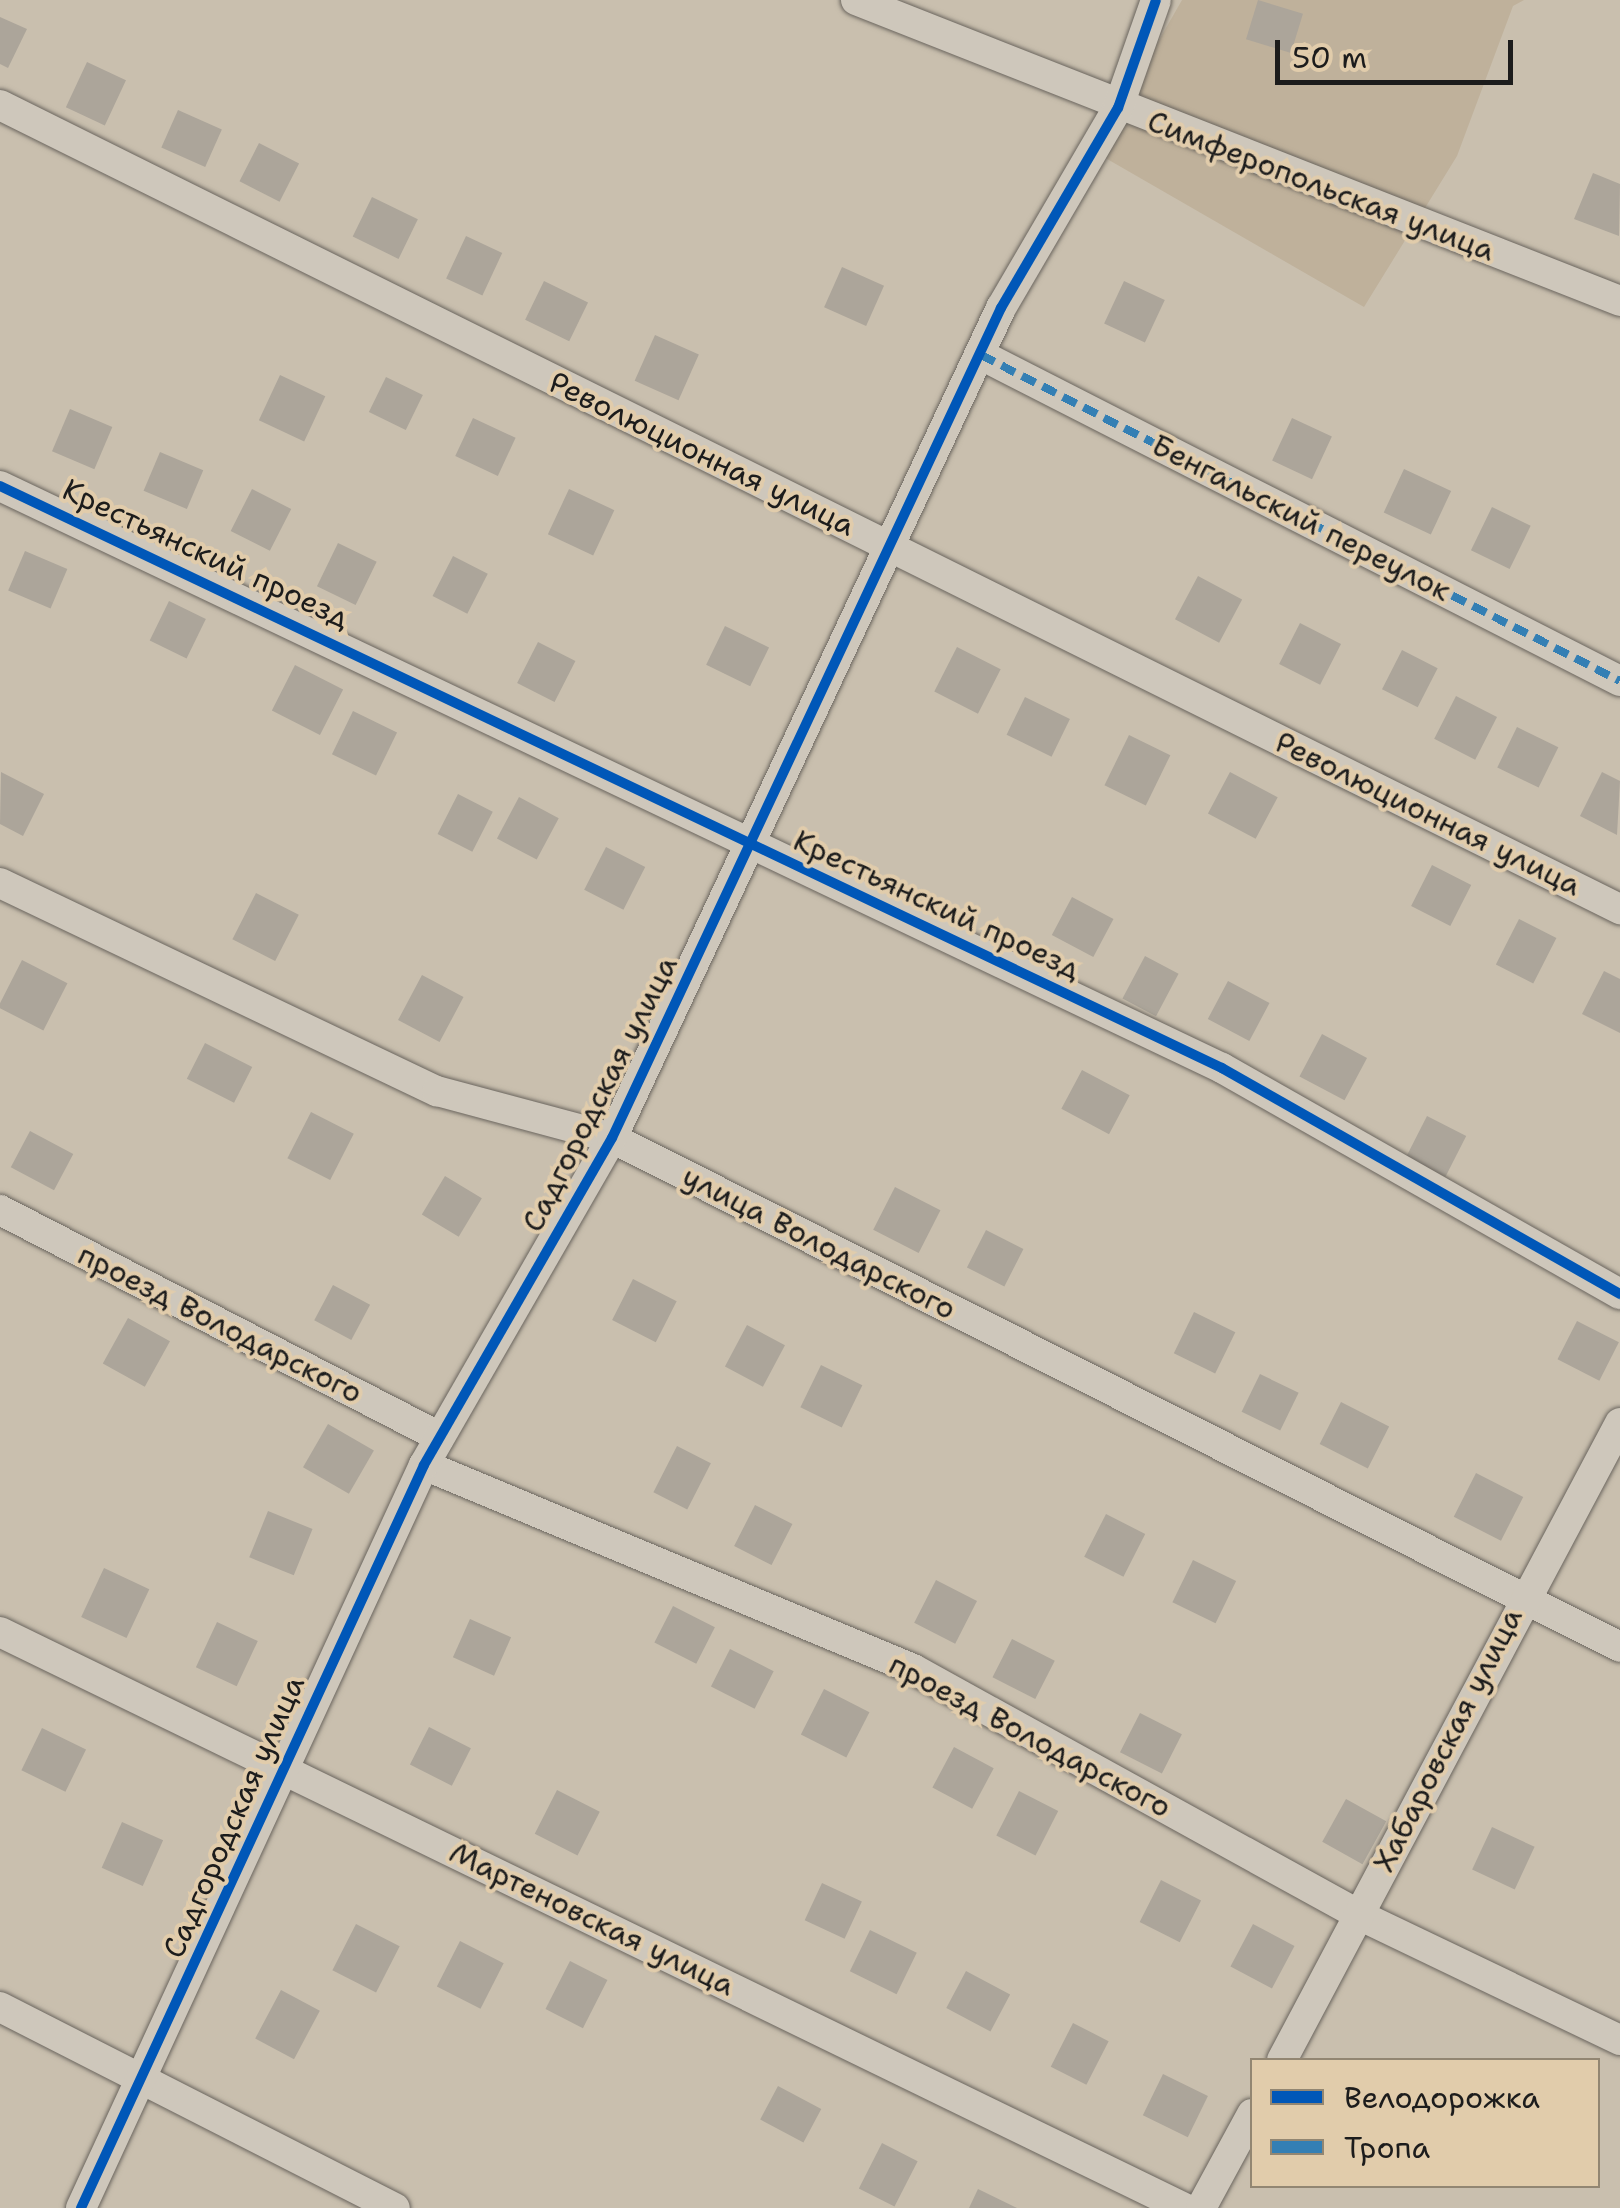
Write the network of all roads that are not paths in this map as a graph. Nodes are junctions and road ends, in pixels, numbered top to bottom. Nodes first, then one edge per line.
1 (856, 0) edge
2 (1156, 0) edge
3 (0, 106) edge
4 (1118, 108) junction
5 (1620, 302) edge
6 (981, 355) junction
7 (0, 486) edge
8 (892, 548) junction
9 (1620, 681) edge
10 (751, 844) junction
11 (0, 883) edge
12 (1620, 909) edge
13 (612, 1138) junction
14 (0, 1210) edge
15 (1620, 1294) edge
16 (1620, 1423) edge
17 (440, 1438) junction
18 (424, 1465) junction
19 (1520, 1597) junction
20 (0, 1632) edge
21 (1620, 1647) edge
22 (282, 1768) junction
23 (1361, 1916) junction
24 (0, 2007) edge
25 (1620, 2040) edge
26 (1283, 2058) edge
27 (146, 2080) junction
28 (1250, 2118) edge
29 (81, 2208) edge
30 (396, 2208) edge
31 (1184, 2208) edge
32 (1201, 2208) edge

1 - 4 street, Симферопольская улица
2 - 4 street, Садгородская улица
3 - 8 street, Революционная улица
4 - 5 street, Симферопольская улица
4 - 6 street, Садгородская улица
6 - 8 street, Садгородская улица
6 - 9 street, Бенгальский переулок
7 - 10 street, Крестьянский проезд
8 - 10 street, Садгородская улица
8 - 12 street, Революционная улица
10 - 13 street, Садгородская улица
10 - 15 street, Крестьянский проезд
11 - 13 street, улица Володарского
13 - 17 street, Садгородская улица
13 - 19 street, улица Володарского
14 - 17 street, проезд Володарского
16 - 19 street, Хабаровская улица
17 - 18 street, Садгородская улица
18 - 22 street, Садгородская улица
18 - 23 street, проезд Володарского
19 - 21 street, улица Володарского
19 - 23 street, Хабаровская улица
20 - 22 street, Мартеновская улица
22 - 27 street, Садгородская улица
22 - 31 street, Мартеновская улица
23 - 25 street, проезд Володарского
23 - 26 street, Хабаровская улица
24 - 27 street
27 - 29 street, Садгородская улица
27 - 30 street
28 - 32 street

